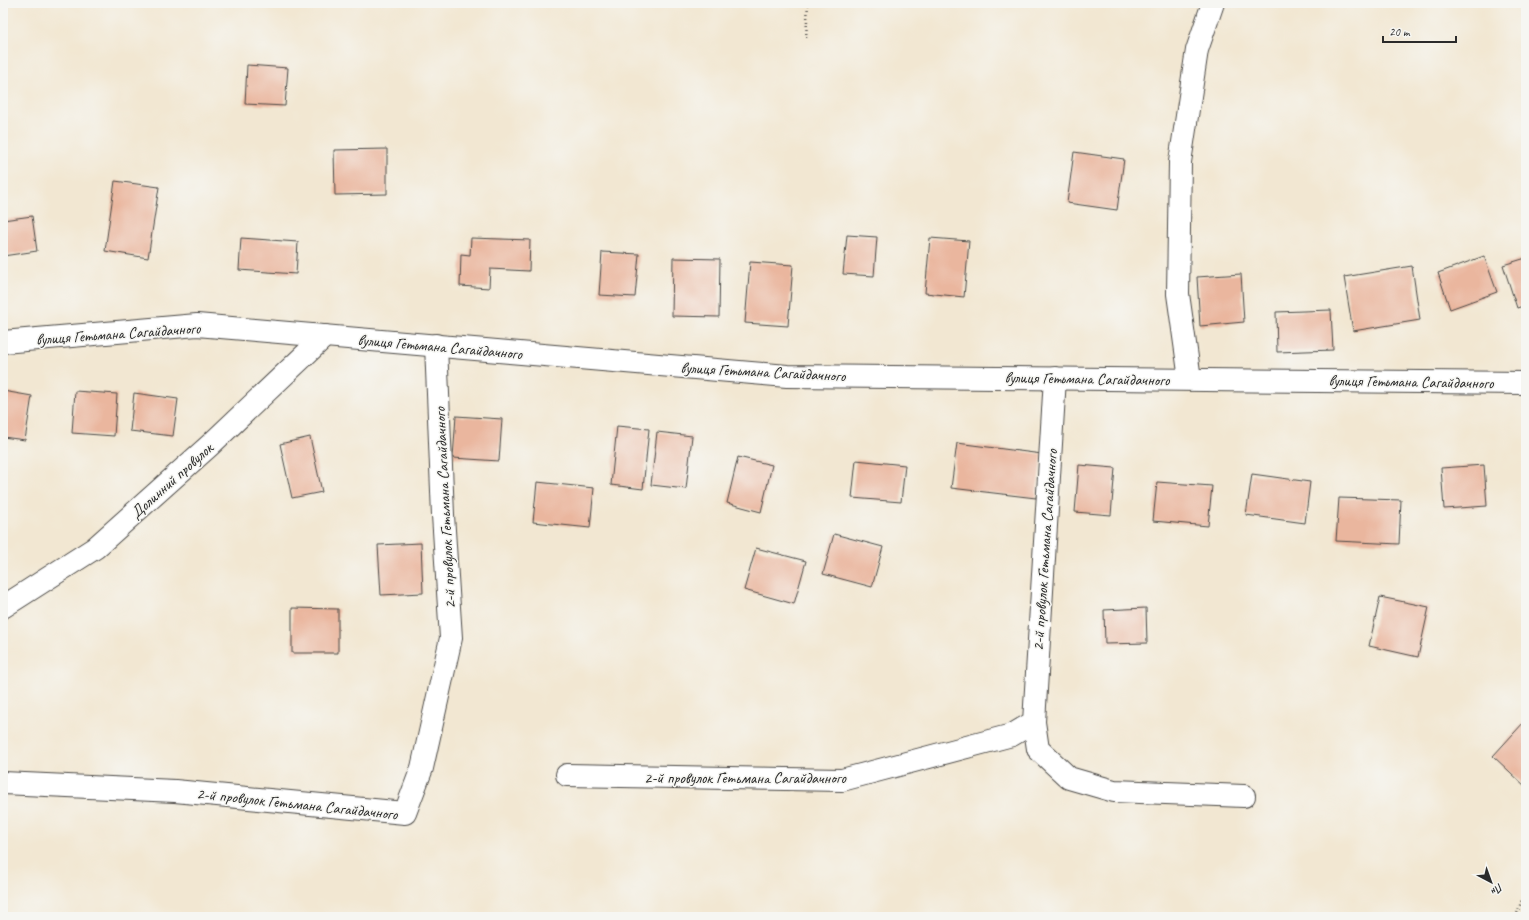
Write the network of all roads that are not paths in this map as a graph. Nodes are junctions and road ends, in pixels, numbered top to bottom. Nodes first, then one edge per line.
1 (1213, 3) edge
2 (325, 336) junction
3 (3, 342) edge
4 (436, 345) junction
5 (1055, 378) junction
6 (1190, 379) junction
7 (1526, 382) edge
8 (3, 607) edge
9 (1034, 722) junction
10 (567, 775) dead end
11 (3, 783) edge
12 (1244, 796) dead end

1 - 6 main road
2 - 3 main road, вулиця Гетьмана Сагайдачного
2 - 4 main road, вулиця Гетьмана Сагайдачного
2 - 8 main road, Долинний провулок
4 - 5 main road, вулиця Гетьмана Сагайдачного
4 - 11 main road, 2-й провулок Гетьмана Сагайдачного
5 - 6 main road, вулиця Гетьмана Сагайдачного
5 - 9 main road, 2-й провулок Гетьмана Сагайдачного
6 - 7 main road, вулиця Гетьмана Сагайдачного
9 - 10 main road, 2-й провулок Гетьмана Сагайдачного
9 - 12 main road, 2-й провулок Гетьмана Сагайдачного

